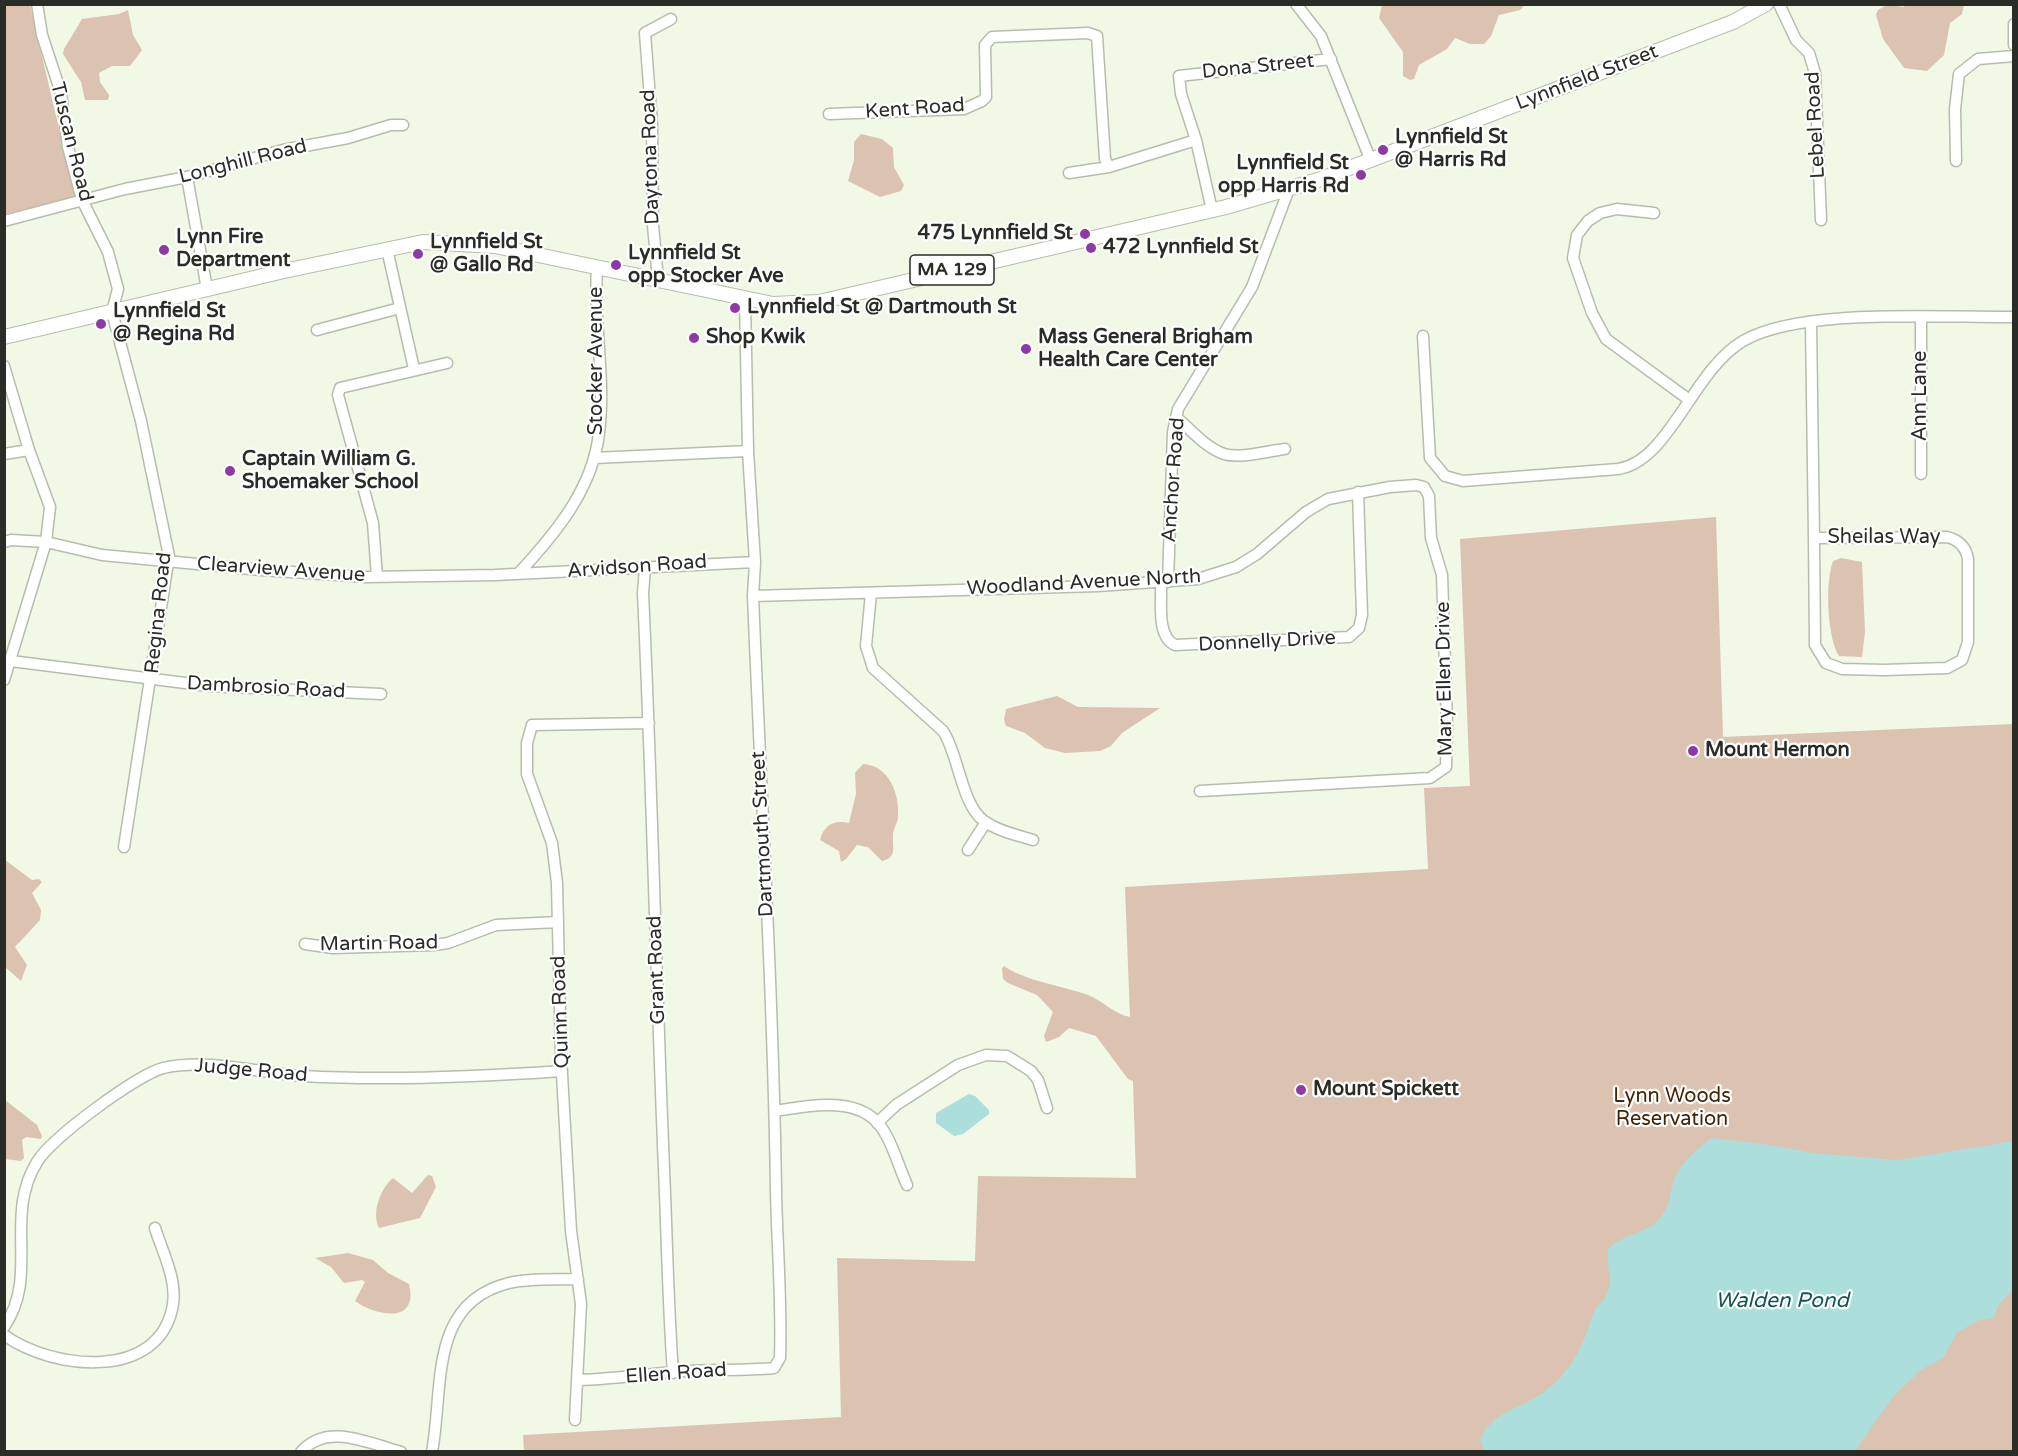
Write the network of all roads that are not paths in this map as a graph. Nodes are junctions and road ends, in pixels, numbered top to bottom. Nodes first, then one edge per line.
1 (37, 4) edge
2 (1296, 4) edge
3 (1766, 4) edge
4 (1779, 4) edge
5 (671, 19) dead end
6 (2013, 24) edge
7 (2013, 45) edge
8 (2013, 56) edge
9 (1331, 59) junction
10 (829, 114) dead end
11 (403, 125) dead end
12 (1196, 140) junction
13 (1371, 161) junction
14 (1956, 161) dead end
15 (1109, 167) junction
16 (1069, 173) dead end
17 (187, 177) junction
18 (1289, 189) junction
19 (82, 200) junction
20 (1212, 210) junction
21 (1654, 213) dead end
22 (1821, 220) dead end
23 (4, 221) edge
24 (387, 249) junction
25 (597, 267) junction
26 (658, 280) junction
27 (207, 289) junction
28 (745, 300) junction
29 (400, 308) junction
30 (112, 312) junction
31 (2013, 317) edge
32 (1921, 318) junction
33 (1811, 322) junction
34 (317, 330) dead end
35 (1423, 336) dead end
36 (4, 337) edge
37 (447, 363) dead end
38 (4, 366) edge
39 (414, 369) junction
40 (1688, 399) junction
41 (1176, 417) junction
42 (1285, 449) dead end
43 (28, 450) junction
44 (748, 451) junction
45 (4, 454) edge
46 (594, 458) junction
47 (1921, 474) dead end
48 (1424, 487) joint
49 (1358, 492) junction
50 (1814, 538) junction
51 (4, 542) edge
52 (46, 542) junction
53 (169, 561) junction
54 (755, 562) junction
55 (645, 568) junction
56 (518, 574) junction
57 (377, 577) junction
58 (1164, 583) junction
59 (871, 593) junction
60 (753, 596) junction
61 (11, 662) junction
62 (4, 680) edge
63 (152, 680) junction
64 (381, 694) dead end
65 (649, 723) junction
66 (1200, 791) dead end
67 (986, 822) junction
68 (1033, 840) dead end
69 (124, 847) dead end
70 (968, 850) dead end
71 (558, 922) junction
72 (305, 944) dead end
73 (562, 1071) junction
74 (1047, 1108) dead end
75 (774, 1111) junction
76 (877, 1123) junction
77 (907, 1185) dead end
78 (155, 1228) dead end
79 (578, 1279) junction
80 (4, 1327) edge
81 (4, 1335) edge
82 (774, 1368) joint
83 (673, 1373) junction
84 (578, 1380) junction
85 (575, 1420) dead end
86 (301, 1452) edge
87 (400, 1452) edge
88 (432, 1452) edge

1 - 19 street, Tuscan Road
2 - 9 street
3 - 13 main road, Lynnfield Street / MA 129
4 - 22 street, Lebel Road
5 - 26 street, Daytona Road
6 - 7 street
8 - 14 street
9 - 12 street, Dona Street
9 - 13 street
10 - 15 street, Kent Road
11 - 17 street, Longhill Road
12 - 15 street
12 - 20 street, Dona Street
13 - 18 main road, Lynnfield Street / MA 129
15 - 16 street
17 - 19 street, Longhill Road
17 - 27 street
18 - 20 main road, Lynnfield Street / MA 129
18 - 41 street, Anchor Road
19 - 23 street, Longhill Road
19 - 30 street, Tuscan Road
20 - 28 main road, Lynnfield Street / MA 129
21 - 40 street
24 - 25 main road, Lynnfield Street / MA 129
24 - 27 main road, Lynnfield Street / MA 129
24 - 29 street
25 - 26 main road, Lynnfield Street / MA 129
25 - 46 street, Stocker Avenue
26 - 28 main road, Lynnfield Street / MA 129
27 - 30 main road, Lynnfield Street / MA 129
28 - 44 street, Dartmouth Street
29 - 34 street
29 - 39 street
30 - 36 main road, Lynnfield Street / MA 129
30 - 53 street, Regina Road
31 - 32 street
32 - 33 street
32 - 47 street, Ann Lane
33 - 40 street
33 - 50 street, Sheilas Way
35 - 40 street
37 - 39 street
38 - 43 street
39 - 57 street
41 - 42 street
41 - 58 street, Anchor Road
43 - 45 street
43 - 52 street
44 - 46 street
44 - 54 street, Dartmouth Street
46 - 56 street, Stocker Avenue
48 - 49 street, Woodland Avenue North
48 - 66 street, Mary Ellen Drive
49 - 58 street, Woodland Avenue North
49 - 58 street, Donnelly Drive
50 - 50 street, Sheilas Way
51 - 52 street, Clearview Avenue
52 - 53 street, Clearview Avenue
52 - 61 street
53 - 57 street, Clearview Avenue
53 - 63 street, Regina Road
54 - 55 street, Arvidson Road
54 - 60 street, Dartmouth Street
55 - 56 street, Arvidson Road
55 - 65 street, Grant Road
56 - 57 street, Clearview Avenue
58 - 59 street, Woodland Avenue North
59 - 60 street, Woodland Avenue North
59 - 67 street
60 - 75 street, Dartmouth Street
61 - 62 street
61 - 63 street, Dambrosio Road
63 - 64 street, Dambrosio Road
63 - 69 street, Regina Road
65 - 71 street, Quinn Road
65 - 83 street, Grant Road
67 - 68 street
67 - 70 street
71 - 72 street, Martin Road
71 - 73 street, Quinn Road
73 - 79 street, Quinn Road
73 - 80 street, Judge Road
74 - 76 street
75 - 76 street
75 - 82 street, Dartmouth Street
76 - 77 street
78 - 81 street
79 - 84 street, Quinn Road
79 - 88 street
82 - 83 street, Ellen Road
83 - 84 street, Ellen Road
84 - 85 street, Quinn Road
86 - 87 street

